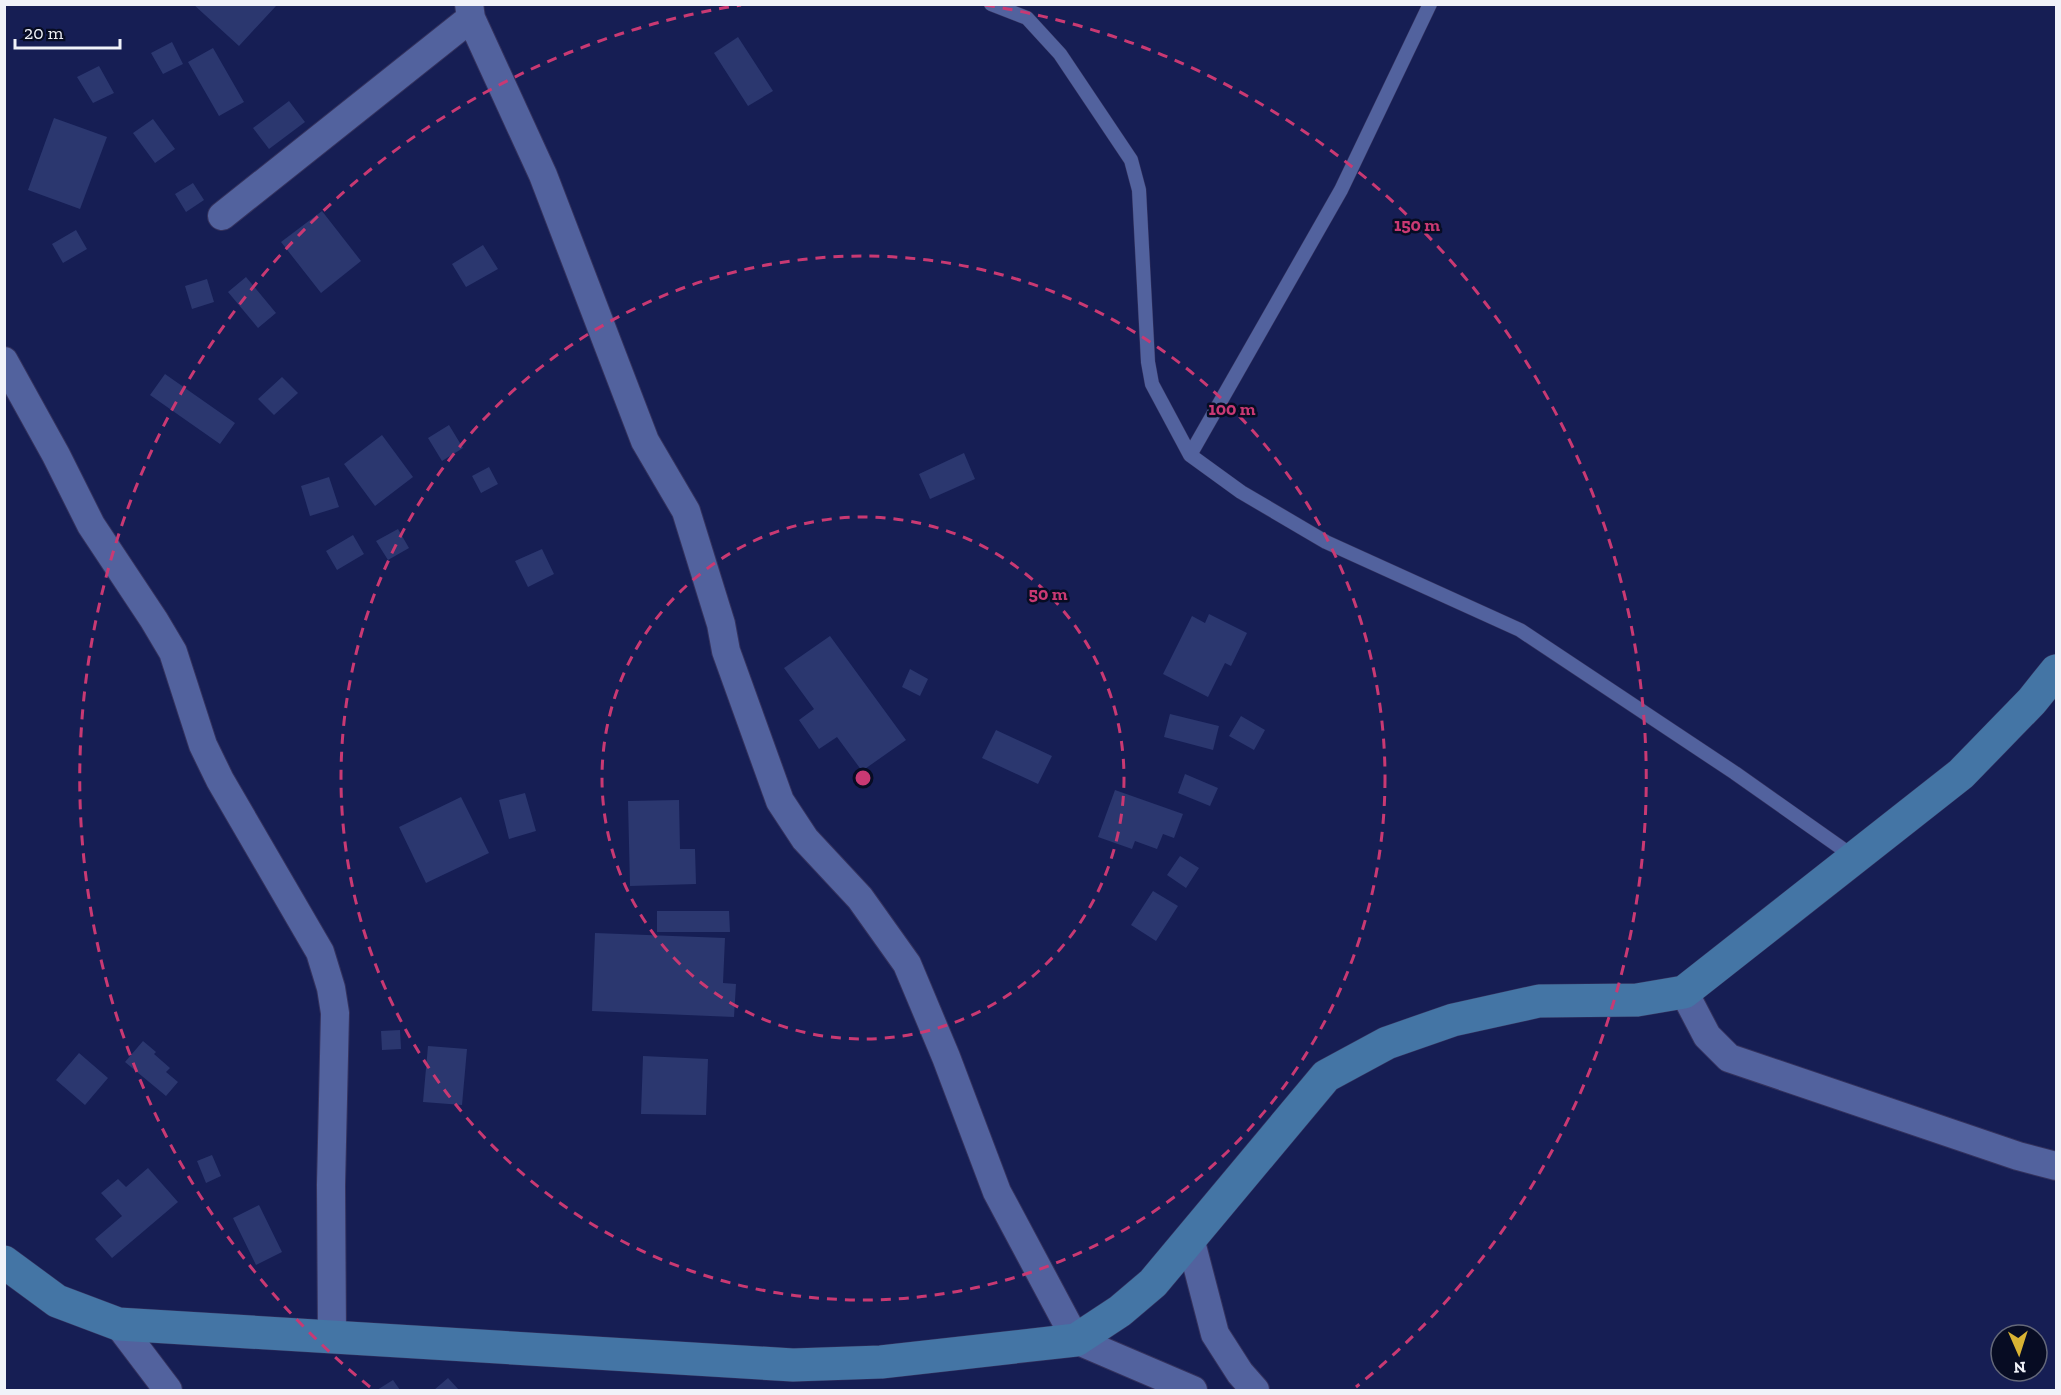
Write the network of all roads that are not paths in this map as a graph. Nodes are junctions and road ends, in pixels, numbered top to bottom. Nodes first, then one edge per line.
1 (991, 4) edge
2 (1430, 4) edge
3 (470, 11) edge
4 (222, 216) dead end
5 (4, 361) edge
6 (1190, 455) junction
7 (2056, 671) edge
8 (1855, 858) junction
9 (1684, 992) junction
10 (2056, 1166) edge
11 (1190, 1238) junction
12 (4, 1262) edge
13 (118, 1324) junction
14 (332, 1337) junction
15 (1076, 1340) junction
16 (168, 1390) edge
17 (1193, 1390) edge
18 (1255, 1390) edge

1 - 6 lane
2 - 6 lane
3 - 4 street
3 - 15 street
5 - 14 street
6 - 8 lane
7 - 8 street
8 - 9 street
9 - 10 street
9 - 11 street
11 - 15 street
11 - 18 street
12 - 13 street
13 - 14 street
13 - 16 street
14 - 15 street
15 - 17 street

